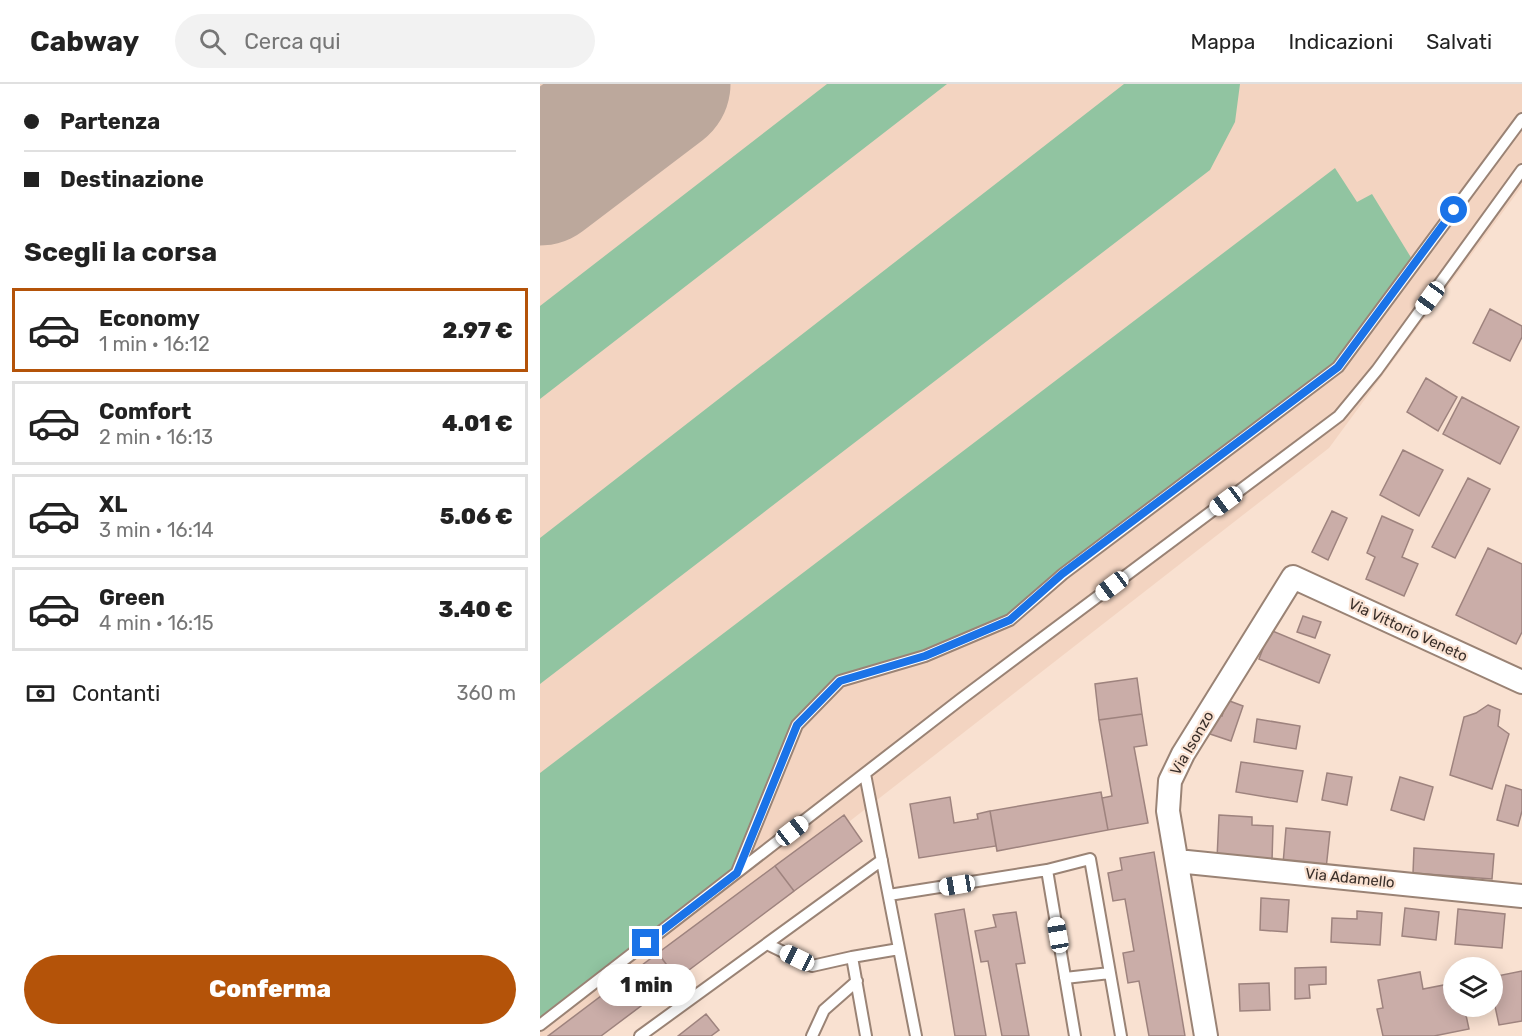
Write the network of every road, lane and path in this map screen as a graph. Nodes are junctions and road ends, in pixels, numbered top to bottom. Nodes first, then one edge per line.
1 (1522, 118) edge
2 (1522, 170) edge
3 (1293, 577) joint
4 (1522, 682) edge
5 (865, 774) junction
6 (882, 860) junction
7 (1177, 861) junction
8 (1047, 870) junction
9 (737, 873) junction
10 (889, 896) junction
11 (1522, 896) edge
12 (767, 944) junction
13 (899, 949) junction
14 (852, 957) junction
15 (1110, 973) junction
16 (1065, 978) junction
17 (857, 981) junction
18 (540, 1025) edge
19 (640, 1036) edge
20 (812, 1036) edge
21 (866, 1036) edge
22 (916, 1036) edge
23 (1075, 1036) edge
24 (1121, 1036) edge
25 (1206, 1036) edge

1 - 9 lane
2 - 5 lane
3 - 4 street, Via Vittorio Veneto
3 - 7 street, Via Isonzo
5 - 6 lane
5 - 9 lane
6 - 10 lane
6 - 12 lane
7 - 11 street, Via Adamello
7 - 25 street, Via Isonzo
8 - 10 lane
8 - 15 lane
8 - 16 lane
9 - 18 lane
10 - 13 lane
12 - 14 lane
12 - 19 lane
13 - 14 lane
13 - 22 lane
14 - 17 lane
15 - 16 lane
15 - 24 lane
16 - 23 lane
17 - 20 lane
17 - 21 lane

